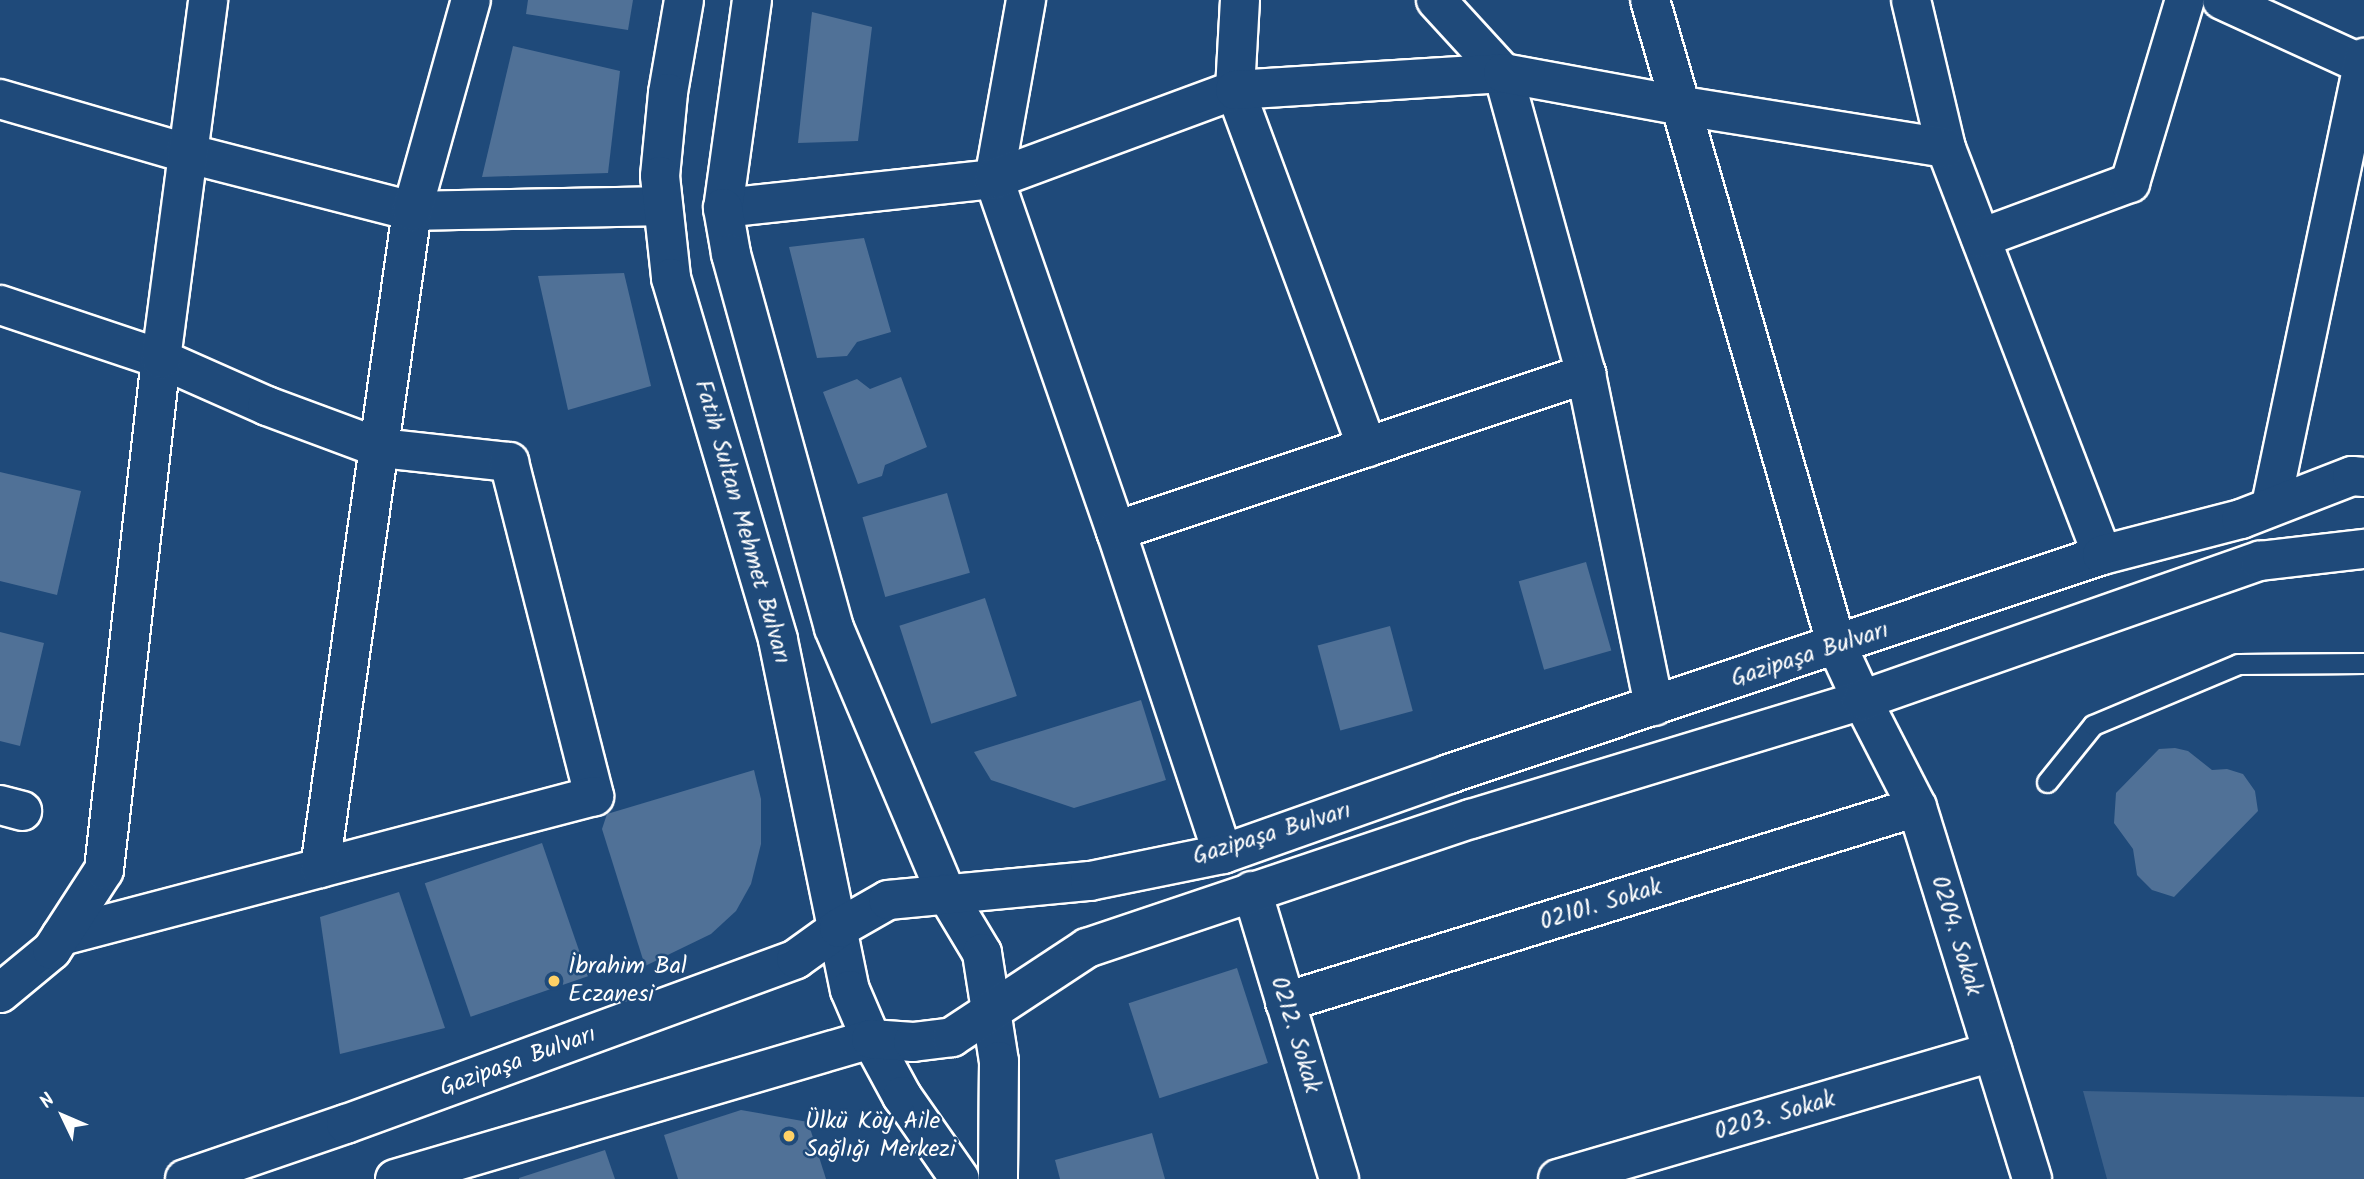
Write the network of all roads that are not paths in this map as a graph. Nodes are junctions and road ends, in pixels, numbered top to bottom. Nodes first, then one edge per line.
1 (208, 0) edge
2 (471, 0) edge
3 (684, 0) edge
4 (752, 0) edge
5 (1026, 0) edge
6 (1240, 0) edge
7 (1436, 0) edge
8 (1650, 0) edge
9 (1911, 0) edge
10 (2185, 0) edge
11 (2222, 0) edge
12 (2363, 63) edge
13 (1503, 73) junction
14 (1235, 90) junction
15 (0, 99) edge
16 (1683, 106) junction
17 (1946, 148) junction
18 (186, 153) junction
19 (994, 179) junction
20 (663, 206) junction
21 (723, 208) junction
22 (412, 211) junction
23 (1981, 238) junction
24 (0, 305) edge
25 (161, 359) junction
26 (1586, 374) junction
27 (1367, 447) junction
28 (380, 448) junction
29 (2360, 474) edge
30 (2271, 505) junction
31 (1116, 531) junction
32 (2364, 549) edge
33 (2102, 555) junction
34 (1838, 646) junction
35 (2364, 663) edge
36 (1862, 700) junction
37 (1654, 706) junction
38 (2047, 782) dead end
39 (1917, 807) junction
40 (1223, 854) junction
41 (320, 868) junction
42 (1252, 891) junction
43 (946, 893) junction
44 (839, 928) junction
45 (61, 936) junction
46 (0, 993) edge
47 (1285, 1002) junction
48 (989, 1010) junction
49 (871, 1039) junction
50 (1993, 1052) junction
51 (185, 1179) edge
52 (395, 1179) edge
53 (960, 1179) edge
54 (998, 1179) edge
55 (1339, 1179) edge
56 (1558, 1179) edge
57 (2032, 1179) edge

1 - 18 street
2 - 22 street
3 - 20 street, Fatih Sultan Mehmet Bulvarı
4 - 21 street
5 - 19 street
6 - 14 street
7 - 13 street
8 - 16 street, 0204. Sokak
9 - 17 street
10 - 23 street
11 - 12 street
12 - 30 street
13 - 14 street
13 - 16 street
13 - 26 street
14 - 19 street
14 - 27 street
15 - 18 street
16 - 17 street
16 - 34 street, 0204. Sokak
17 - 23 street
18 - 22 street
18 - 25 street
19 - 21 street
19 - 31 street
20 - 22 street
20 - 44 street, Fatih Sultan Mehmet Bulvarı
21 - 43 street
22 - 28 street
23 - 33 street
24 - 25 street
25 - 28 street
25 - 45 street
26 - 27 street
26 - 37 street
27 - 31 street
28 - 41 street
28 - 41 street
29 - 30 street, Gazipaşa Bulvarı
30 - 33 street, Gazipaşa Bulvarı
31 - 40 street
32 - 36 street, Gazipaşa Bulvarı
33 - 34 street, Gazipaşa Bulvarı
34 - 36 street, 0204. Sokak
34 - 37 street, Gazipaşa Bulvarı
35 - 38 lane
36 - 39 street, 0204. Sokak
36 - 42 street, Gazipaşa Bulvarı
37 - 40 street, Gazipaşa Bulvarı
39 - 47 street, 02101. Sokak
39 - 50 street, 0204. Sokak
40 - 43 street, Gazipaşa Bulvarı
41 - 45 street
42 - 47 street, 0212. Sokak
42 - 48 street, Gazipaşa Bulvarı
43 - 44 street, Gazipaşa Bulvarı
43 - 48 street
44 - 49 street, Fatih Sultan Mehmet Bulvarı
44 - 51 street, Gazipaşa Bulvarı
45 - 46 street
47 - 55 street, 0212. Sokak
48 - 49 street, Gazipaşa Bulvarı
48 - 54 street
49 - 52 street, Gazipaşa Bulvarı
49 - 53 street, Fatih Sultan Mehmet Bulvarı
50 - 56 street, 0203. Sokak
50 - 57 street, 0204. Sokak

